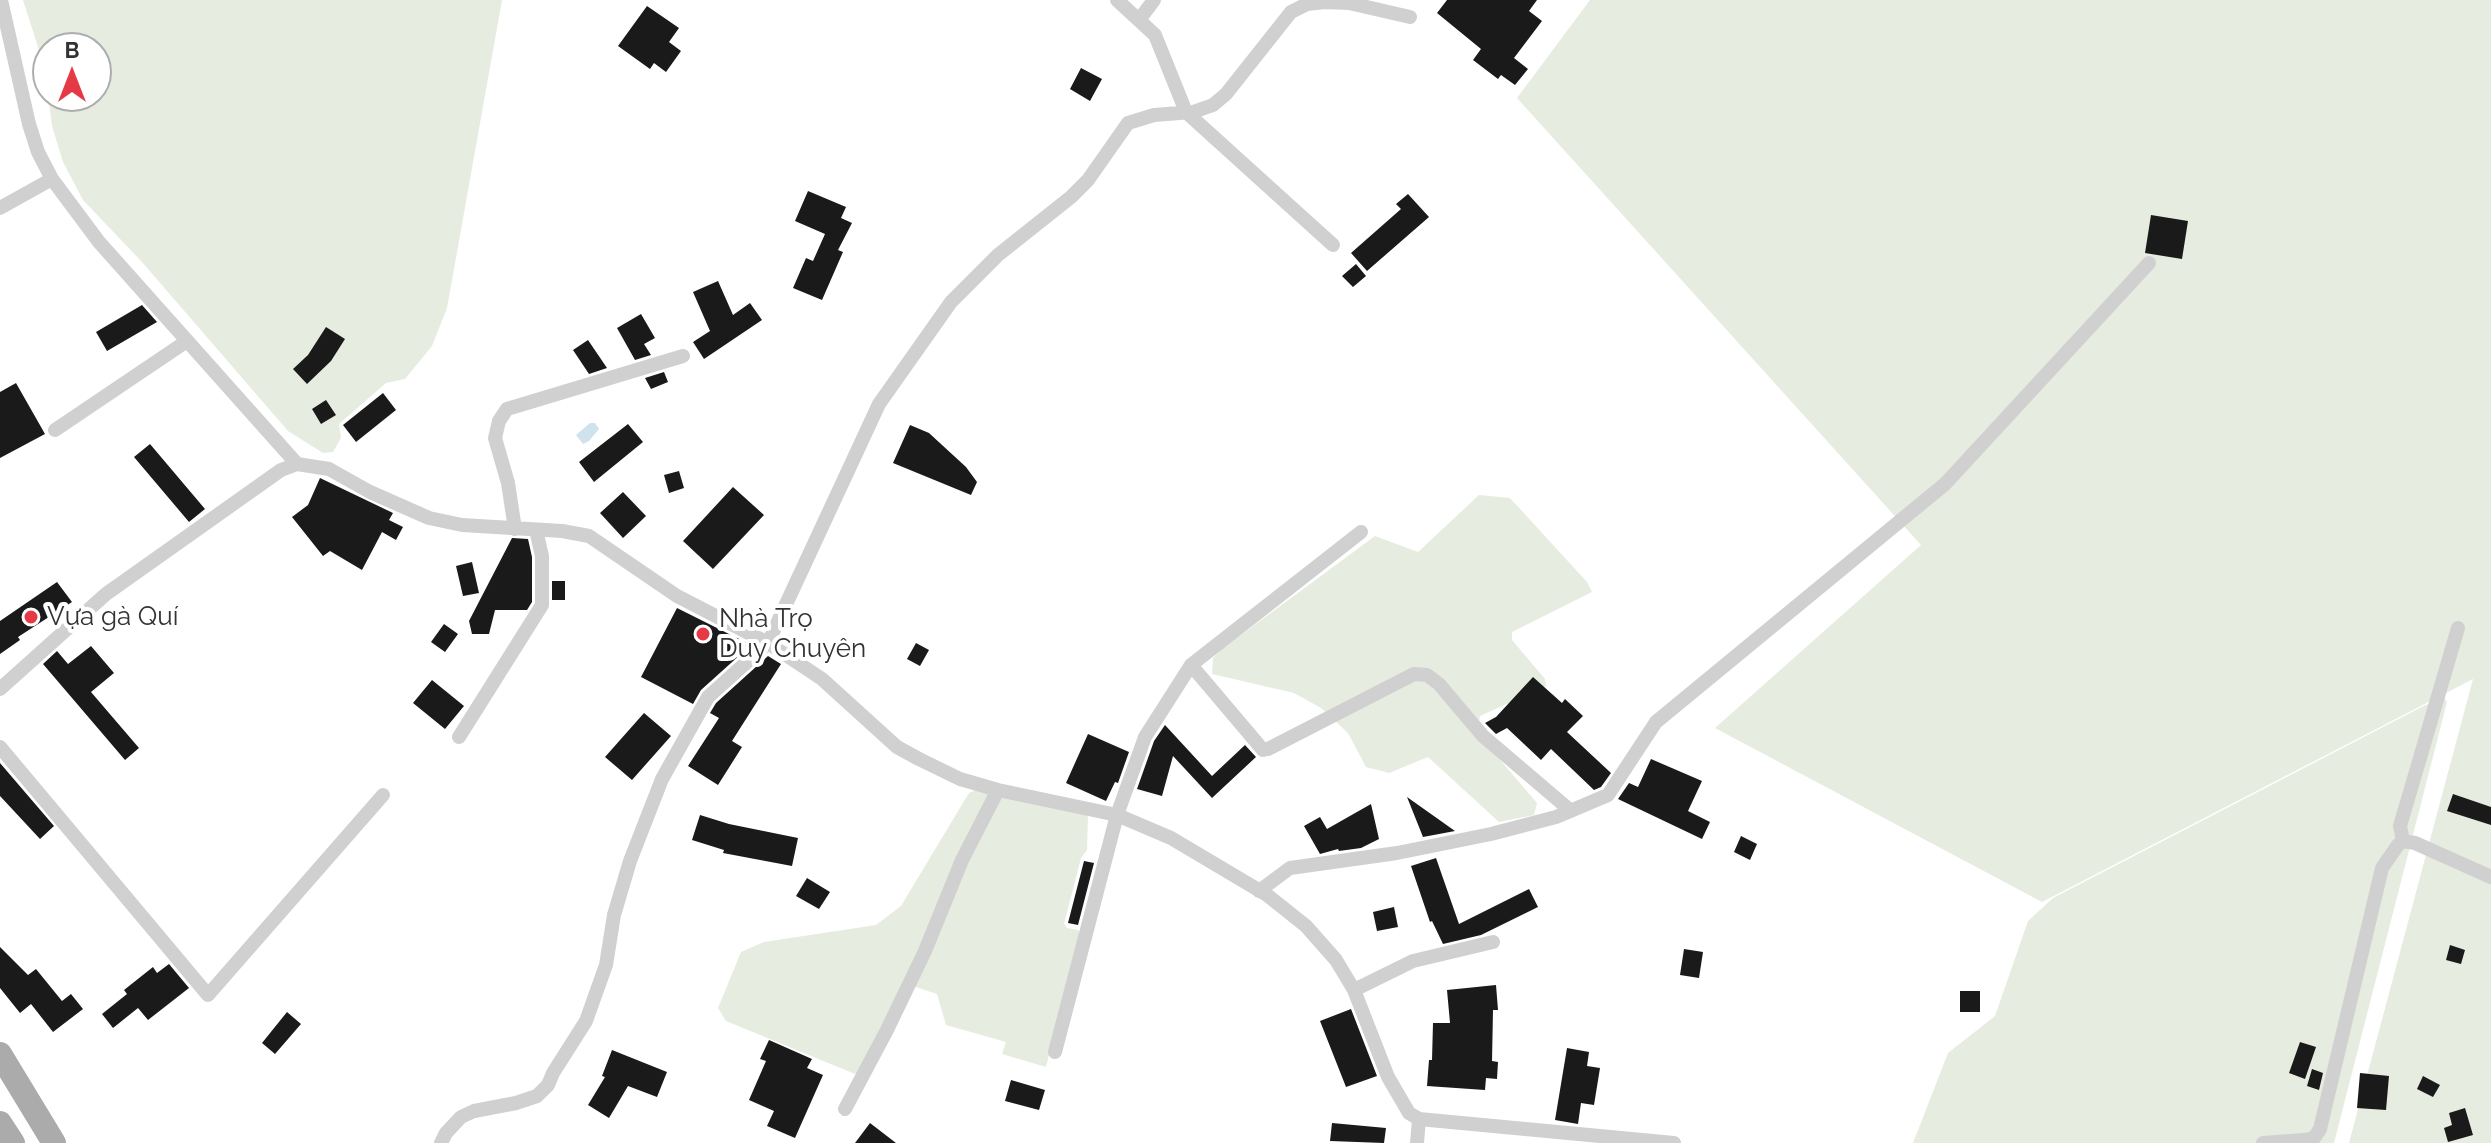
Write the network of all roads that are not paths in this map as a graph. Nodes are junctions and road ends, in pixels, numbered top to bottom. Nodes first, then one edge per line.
1 (1, 0) edge
2 (1117, 0) edge
3 (1154, 0) edge
4 (1410, 17) dead end
5 (1139, 20) junction
6 (1186, 112) junction
7 (52, 179) junction
8 (0, 208) edge
9 (1333, 245) dead end
10 (2149, 263) dead end
11 (187, 341) junction
12 (683, 356) dead end
13 (55, 430) dead end
14 (297, 464) junction
15 (515, 529) junction
16 (536, 530) junction
17 (1361, 532) dead end
18 (2458, 628) dead end
19 (768, 643) junction
20 (1191, 665) junction
21 (0, 689) edge
22 (459, 737) dead end
23 (0, 747) edge
24 (998, 790) junction
25 (383, 795) dead end
26 (1571, 811) junction
27 (1117, 815) junction
28 (2403, 841) junction
29 (2491, 877) edge
30 (1259, 891) junction
31 (1493, 942) dead end
32 (1354, 990) junction
33 (1055, 1052) dead end
34 (0, 1054) edge
35 (845, 1109) dead end
36 (1419, 1119) junction
37 (0, 1123) edge
38 (2304, 1140) junction
39 (13, 1143) edge
40 (54, 1143) edge
41 (441, 1143) edge
42 (1417, 1143) edge
43 (1674, 1143) edge
44 (2263, 1143) edge
45 (2326, 1143) edge

1 - 7 street
2 - 5 street
3 - 5 street
4 - 6 street
5 - 6 street
6 - 9 street
6 - 19 street
7 - 8 street
7 - 11 street
10 - 26 street
11 - 13 street
11 - 14 street
12 - 15 street
14 - 15 street
14 - 21 street
15 - 16 street
16 - 19 street
16 - 22 street
17 - 20 street
18 - 28 street
19 - 24 street
19 - 41 street
20 - 26 street
20 - 27 street
23 - 25 street
24 - 27 street
24 - 35 street
26 - 30 street
27 - 30 street
27 - 33 street
28 - 29 street
28 - 38 street
30 - 32 street
31 - 32 street
32 - 36 street
34 - 40 main road
36 - 42 street
36 - 43 street
37 - 39 main road
38 - 44 street
38 - 45 street

